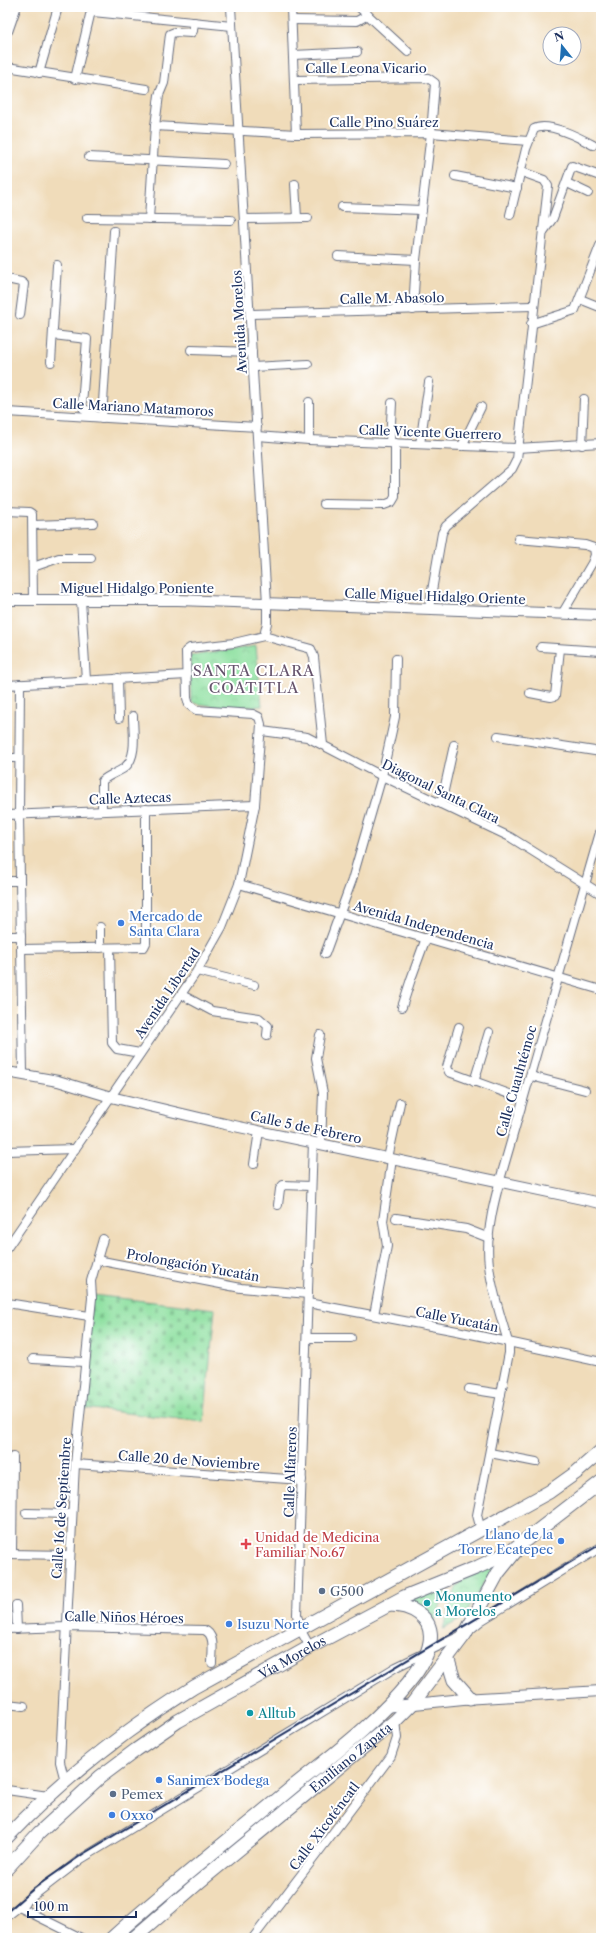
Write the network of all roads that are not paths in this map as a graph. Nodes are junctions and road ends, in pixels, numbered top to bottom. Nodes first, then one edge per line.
1 (15, 7) edge
2 (58, 7) edge
3 (231, 7) edge
4 (291, 7) edge
5 (359, 7) edge
6 (368, 15) junction
7 (292, 20) junction
8 (194, 22) junction
9 (232, 26) junction
10 (7, 30) edge
11 (357, 52) dead end
12 (408, 52) dead end
13 (293, 55) junction
14 (7, 67) edge
15 (39, 73) junction
16 (75, 79) junction
17 (294, 80) junction
18 (146, 90) dead end
19 (156, 126) junction
20 (239, 131) junction
21 (432, 133) junction
22 (296, 134) junction
23 (528, 140) junction
24 (593, 145) dead end
25 (89, 156) dead end
26 (152, 160) junction
27 (224, 164) dead end
28 (522, 172) junction
29 (455, 176) dead end
30 (600, 176) edge
31 (295, 184) dead end
32 (567, 184) junction
33 (518, 188) junction
34 (588, 193) dead end
35 (342, 207) dead end
36 (422, 210) junction
37 (510, 215) dead end
38 (87, 218) dead end
39 (297, 218) junction
40 (308, 218) dead end
41 (150, 219) junction
42 (231, 220) dead end
43 (245, 220) junction
44 (114, 231) dead end
45 (543, 232) junction
46 (601, 243) edge
47 (338, 256) dead end
48 (416, 260) junction
49 (57, 265) dead end
50 (7, 279) edge
51 (580, 299) junction
52 (533, 306) junction
53 (600, 307) edge
54 (412, 310) junction
55 (20, 314) dead end
56 (251, 314) junction
57 (531, 324) junction
58 (53, 335) junction
59 (191, 350) dead end
60 (252, 352) junction
61 (51, 362) dead end
62 (308, 364) dead end
63 (253, 367) junction
64 (429, 382) dead end
65 (584, 399) dead end
66 (309, 402) dead end
67 (392, 403) dead end
68 (482, 407) dead end
69 (7, 412) edge
70 (100, 418) junction
71 (257, 427) junction
72 (257, 436) junction
73 (309, 440) junction
74 (392, 443) junction
75 (601, 443) edge
76 (420, 444) junction
77 (582, 445) junction
78 (462, 446) junction
79 (517, 448) junction
80 (324, 504) dead end
81 (7, 512) edge
82 (93, 523) dead end
83 (33, 525) junction
84 (518, 539) dead end
85 (91, 558) dead end
86 (33, 567) junction
87 (7, 600) edge
88 (33, 600) junction
89 (81, 600) junction
90 (267, 603) junction
91 (429, 608) junction
92 (562, 614) junction
93 (601, 615) edge
94 (264, 636) junction
95 (541, 647) dead end
96 (560, 649) junction
97 (601, 651) edge
98 (396, 659) dead end
99 (186, 675) junction
100 (118, 678) junction
101 (86, 680) junction
102 (20, 684) junction
103 (7, 685) edge
104 (530, 693) dead end
105 (133, 716) dead end
106 (119, 718) dead end
107 (262, 731) junction
108 (498, 736) dead end
109 (454, 745) dead end
110 (323, 746) junction
111 (601, 752) edge
112 (7, 758) edge
113 (18, 758) junction
114 (382, 776) junction
115 (255, 804) junction
116 (441, 804) junction
117 (146, 810) junction
118 (102, 811) junction
119 (7, 815) edge
120 (19, 815) junction
121 (601, 829) edge
122 (7, 881) edge
123 (20, 881) junction
124 (585, 883) junction
125 (239, 884) junction
126 (601, 894) edge
127 (341, 913) junction
128 (100, 927) dead end
129 (7, 936) edge
130 (21, 936) junction
131 (426, 938) junction
132 (100, 948) junction
133 (110, 948) junction
134 (21, 949) junction
135 (325, 954) dead end
136 (197, 971) junction
137 (559, 976) junction
138 (254, 985) dead end
139 (601, 990) edge
140 (182, 995) junction
141 (402, 1007) dead end
142 (459, 1027) dead end
143 (489, 1032) dead end
144 (267, 1035) dead end
145 (320, 1035) dead end
146 (140, 1053) junction
147 (7, 1072) edge
148 (23, 1074) junction
149 (531, 1076) junction
150 (474, 1082) junction
151 (585, 1090) dead end
152 (111, 1097) junction
153 (524, 1099) junction
154 (400, 1103) dead end
155 (259, 1131) junction
156 (317, 1143) junction
157 (75, 1149) junction
158 (7, 1151) edge
159 (390, 1158) junction
160 (254, 1164) dead end
161 (499, 1182) junction
162 (311, 1186) junction
163 (601, 1203) edge
164 (278, 1205) dead end
165 (396, 1218) dead end
166 (489, 1238) junction
167 (103, 1239) dead end
168 (7, 1248) edge
169 (97, 1260) junction
170 (308, 1294) junction
171 (308, 1303) junction
172 (7, 1304) edge
173 (374, 1315) junction
174 (89, 1316) junction
175 (307, 1338) junction
176 (351, 1338) dead end
177 (508, 1342) junction
178 (33, 1359) dead end
179 (84, 1362) junction
180 (601, 1362) edge
181 (469, 1389) dead end
182 (501, 1394) junction
183 (601, 1451) edge
184 (490, 1453) junction
185 (13, 1457) dead end
186 (536, 1462) dead end
187 (75, 1464) junction
188 (302, 1480) junction
189 (601, 1482) edge
190 (26, 1513) dead end
191 (72, 1514) junction
192 (481, 1530) junction
193 (527, 1539) junction
194 (601, 1547) edge
195 (10, 1554) edge
196 (69, 1555) junction
197 (16, 1605) dead end
198 (389, 1605) junction
199 (67, 1627) junction
200 (300, 1628) junction
201 (7, 1629) edge
202 (17, 1629) junction
203 (465, 1634) junction
204 (310, 1647) junction
205 (427, 1652) junction
206 (448, 1657) junction
207 (212, 1663) dead end
208 (601, 1691) edge
209 (470, 1698) junction
210 (413, 1703) junction
211 (7, 1704) edge
212 (24, 1706) dead end
213 (385, 1708) junction
214 (395, 1721) junction
215 (65, 1781) junction
216 (7, 1790) edge
217 (48, 1796) junction
218 (7, 1837) edge
219 (7, 1868) edge
220 (19, 1907) junction
221 (7, 1916) edge
222 (81, 1938) edge
223 (112, 1938) edge
224 (134, 1938) edge
225 (253, 1938) edge

1 - 10 main road
2 - 15 street
3 - 9 street, Avenida Morelos
4 - 7 street
5 - 6 street
6 - 7 street
6 - 12 street
7 - 13 street
8 - 9 street
8 - 16 street
8 - 19 street
9 - 20 street, Avenida Morelos
11 - 13 street
13 - 17 street
14 - 15 street
15 - 16 street
16 - 18 street
17 - 21 street, Calle Leona Vicario
17 - 22 street
19 - 20 street, Calle Pino Suárez
19 - 26 street
20 - 22 street, Calle Pino Suárez
20 - 43 street, Avenida Morelos
21 - 22 street, Calle Pino Suárez
21 - 23 street, Calle Pino Suárez
21 - 36 street
23 - 24 street
23 - 28 street
25 - 26 street
26 - 27 street
26 - 41 street
28 - 33 street
28 - 45 street
29 - 33 street
30 - 32 street
31 - 39 street
32 - 34 street
32 - 45 street
33 - 37 street
35 - 36 street
36 - 48 street
38 - 41 street
39 - 40 street
39 - 43 street
41 - 42 street
43 - 56 street, Avenida Morelos
44 - 70 street
45 - 52 street
46 - 51 street
47 - 48 street
48 - 54 street
49 - 58 street
50 - 55 street
51 - 53 street
51 - 57 street
52 - 54 street, Calle M. Abasolo
52 - 57 street
54 - 56 street, Calle M. Abasolo
56 - 60 street, Avenida Morelos
57 - 79 street
58 - 61 street
58 - 70 street
59 - 60 street
60 - 63 street, Avenida Morelos
62 - 63 street
63 - 71 street, Avenida Morelos
64 - 76 street
65 - 77 street
66 - 73 street
67 - 74 street
68 - 78 street
69 - 70 street, Calle Mariano Matamoros
70 - 71 street, Calle Mariano Matamoros
71 - 72 street, Avenida Morelos
72 - 73 street, Calle Vicente Guerrero
72 - 90 street, Avenida Morelos
73 - 74 street, Calle Vicente Guerrero
74 - 76 street, Calle Vicente Guerrero
74 - 80 street
75 - 77 street, Calle Vicente Guerrero
76 - 78 street, Calle Vicente Guerrero
77 - 79 street, Calle Vicente Guerrero
78 - 79 street, Calle Vicente Guerrero
79 - 91 street
81 - 83 street
82 - 83 street
83 - 86 street
84 - 92 street
85 - 86 street
86 - 88 street
87 - 88 street, Miguel Hidalgo Poniente
88 - 89 street, Miguel Hidalgo Poniente
89 - 90 street, Miguel Hidalgo Poniente
89 - 101 street
90 - 91 street, Calle Miguel Hidalgo Oriente
90 - 94 street, Avenida Morelos
91 - 92 street, Calle Miguel Hidalgo Oriente
92 - 93 street, Calle Miguel Hidalgo Oriente
94 - 99 street
94 - 110 street
95 - 96 street
96 - 97 street
96 - 104 street
98 - 114 street
99 - 100 street
99 - 107 street, Avenida Libertad
100 - 101 street
100 - 106 street
101 - 102 street
102 - 103 street
102 - 113 street
105 - 118 street
107 - 110 street, Diagonal Santa Clara
107 - 115 street, Avenida Libertad
108 - 111 street
109 - 116 street
110 - 114 street, Diagonal Santa Clara
112 - 113 street
113 - 120 street
114 - 116 street, Diagonal Santa Clara
114 - 127 street
115 - 117 street, Calle Aztecas
115 - 125 street, Avenida Libertad
116 - 124 street, Diagonal Santa Clara
117 - 118 street, Calle Aztecas
117 - 133 street
118 - 120 street, Calle Aztecas
119 - 120 street, Calle Aztecas
120 - 123 street
121 - 124 street, Calle Cuauhtémoc
122 - 123 street
123 - 130 street
124 - 126 street, Diagonal Santa Clara
124 - 137 street, Calle Cuauhtémoc
125 - 127 street, Avenida Independencia
125 - 136 street, Avenida Libertad
127 - 131 street, Avenida Independencia
127 - 135 street
128 - 132 street
129 - 130 street
130 - 134 street
131 - 137 street, Avenida Independencia
131 - 141 street
132 - 133 street
132 - 134 street
133 - 146 street
134 - 148 street
136 - 138 street
136 - 140 street, Avenida Libertad
137 - 139 street, Avenida Independencia
137 - 149 street, Calle Cuauhtémoc
140 - 144 street
140 - 146 street, Avenida Libertad
142 - 150 street
143 - 150 street
145 - 156 street, Calle Alfareros
146 - 152 street, Avenida Libertad
147 - 148 street, Calle 5 de Febrero
148 - 152 street, Calle 5 de Febrero
149 - 151 street
149 - 153 street, Calle Cuauhtémoc
150 - 153 street
152 - 155 street, Calle 5 de Febrero
152 - 157 street, Avenida Libertad
153 - 161 street, Calle Cuauhtémoc
154 - 159 street
155 - 156 street, Calle 5 de Febrero
155 - 160 street
156 - 159 street, Calle 5 de Febrero
156 - 162 street, Calle Alfareros
157 - 158 street
157 - 168 street, Avenida Libertad
159 - 161 street, Calle 5 de Febrero
159 - 173 street
161 - 163 street, Calle 5 de Febrero
161 - 166 street, Calle Cuauhtémoc
162 - 164 street
162 - 170 street, Calle Alfareros
165 - 166 street
166 - 177 street, Calle Cuauhtémoc
167 - 169 street, Calle 16 de Septiembre
169 - 170 street, Prolongación Yucatán
169 - 174 street, Calle 16 de Septiembre
170 - 171 street, Calle Alfareros
171 - 173 street, Calle Yucatán
171 - 175 street, Calle Alfareros
172 - 174 street
173 - 177 street, Calle Yucatán
174 - 179 street, Calle 16 de Septiembre
175 - 176 street
175 - 188 street, Calle Alfareros
177 - 180 street, Calle Yucatán
177 - 182 street, Calle Cuauhtémoc
178 - 179 street
179 - 187 street, Calle 16 de Septiembre
181 - 182 street
182 - 184 street, Calle Cuauhtémoc
183 - 192 main road, Vía Morelos
184 - 186 street
184 - 192 street, Calle Cuauhtémoc
185 - 195 street
187 - 188 street, Calle 20 de Noviembre
187 - 191 street, Calle 16 de Septiembre
188 - 200 street, Calle Alfareros
189 - 193 main road, Vía Morelos
190 - 191 street
191 - 196 street, Calle 16 de Septiembre
192 - 200 main road, Vía Morelos
193 - 198 main road, Vía Morelos
193 - 203 main road, Emiliano Zapata
194 - 203 street
195 - 196 street
196 - 199 street, Calle 16 de Septiembre
197 - 202 street
198 - 204 main road, Vía Morelos
198 - 205 main road, Emiliano Zapata
199 - 202 street, Calle Niños Héroes
199 - 207 street, Calle Niños Héroes
199 - 215 street, Calle 16 de Septiembre
200 - 204 street, Calle Alfareros
200 - 215 main road, Vía Morelos
201 - 202 street, Calle Niños Héroes
203 - 205 street
203 - 206 main road, Emiliano Zapata
204 - 219 main road, Vía Morelos
205 - 213 main road, Emiliano Zapata
205 - 220 street
206 - 209 main road
206 - 210 main road, Emiliano Zapata
208 - 209 street
209 - 210 street
210 - 213 street
210 - 214 main road, Emiliano Zapata
211 - 212 street
213 - 223 main road, Emiliano Zapata
214 - 224 main road, Emiliano Zapata
214 - 225 street, Calle Xicoténcatl
215 - 217 main road, Vía Morelos
216 - 217 street
217 - 218 main road, Vía Morelos
220 - 221 street
220 - 222 street

